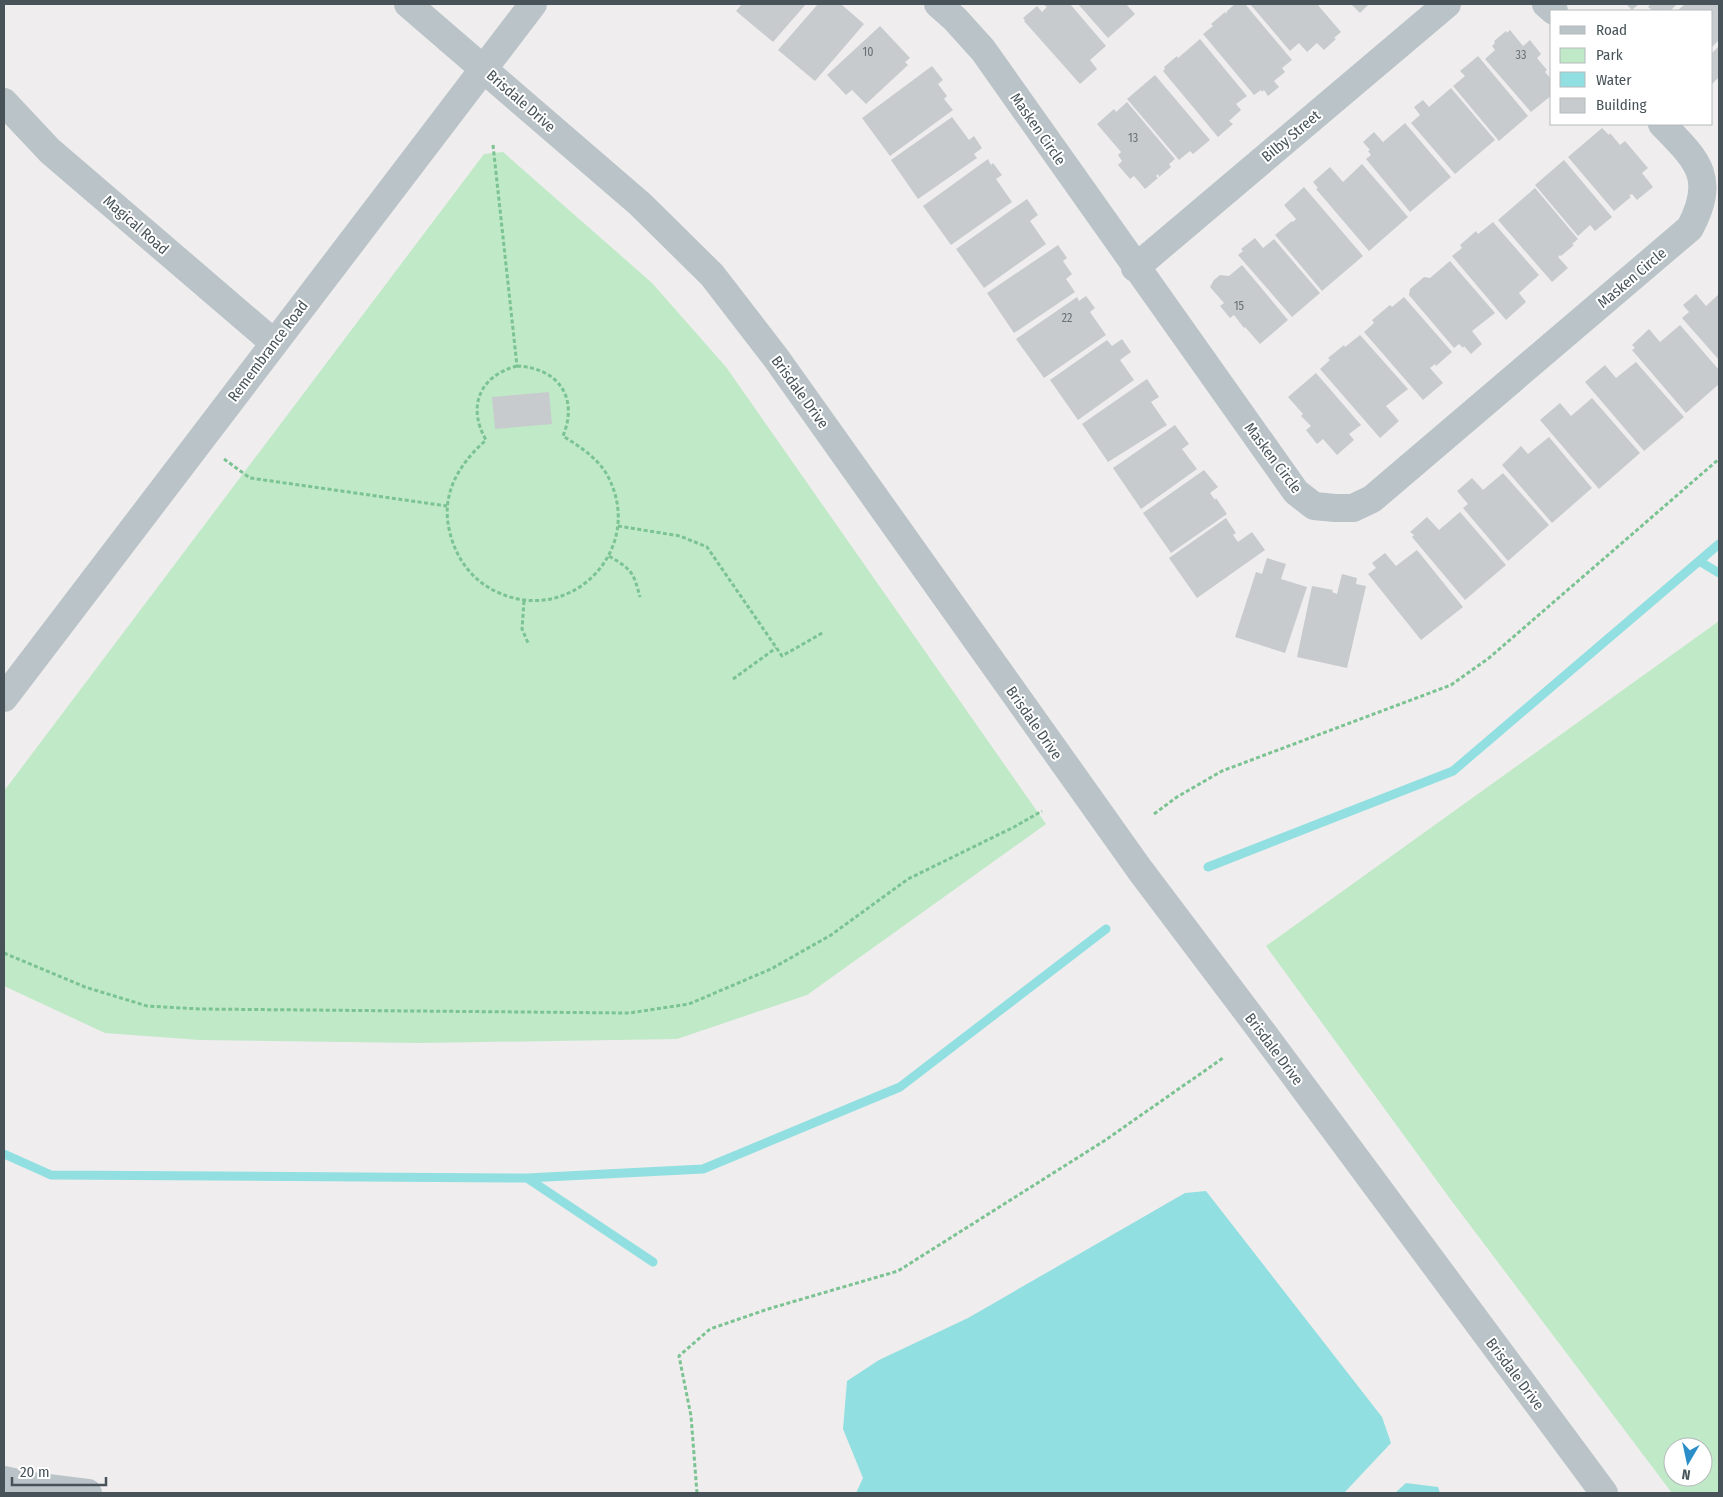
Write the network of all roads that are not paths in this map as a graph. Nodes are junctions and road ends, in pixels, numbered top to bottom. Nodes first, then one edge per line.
1 (408, 4) edge
2 (533, 4) edge
3 (1447, 4) edge
4 (954, 9) edge
5 (484, 68) junction
6 (4, 102) edge
7 (1663, 125) edge
8 (1136, 268) junction
9 (274, 343) junction
10 (4, 698) edge
11 (4, 1480) edge
12 (88, 1493) edge
13 (1604, 1493) edge

1 - 5 street, Brisdale Drive
2 - 5 street, Remembrance Road
3 - 8 street, Bilby Street
4 - 8 street, Masken Circle
5 - 9 street, Remembrance Road
5 - 13 street, Brisdale Drive
6 - 9 street, Magical Road
7 - 8 street, Masken Circle
9 - 10 street, Remembrance Road
11 - 12 street

